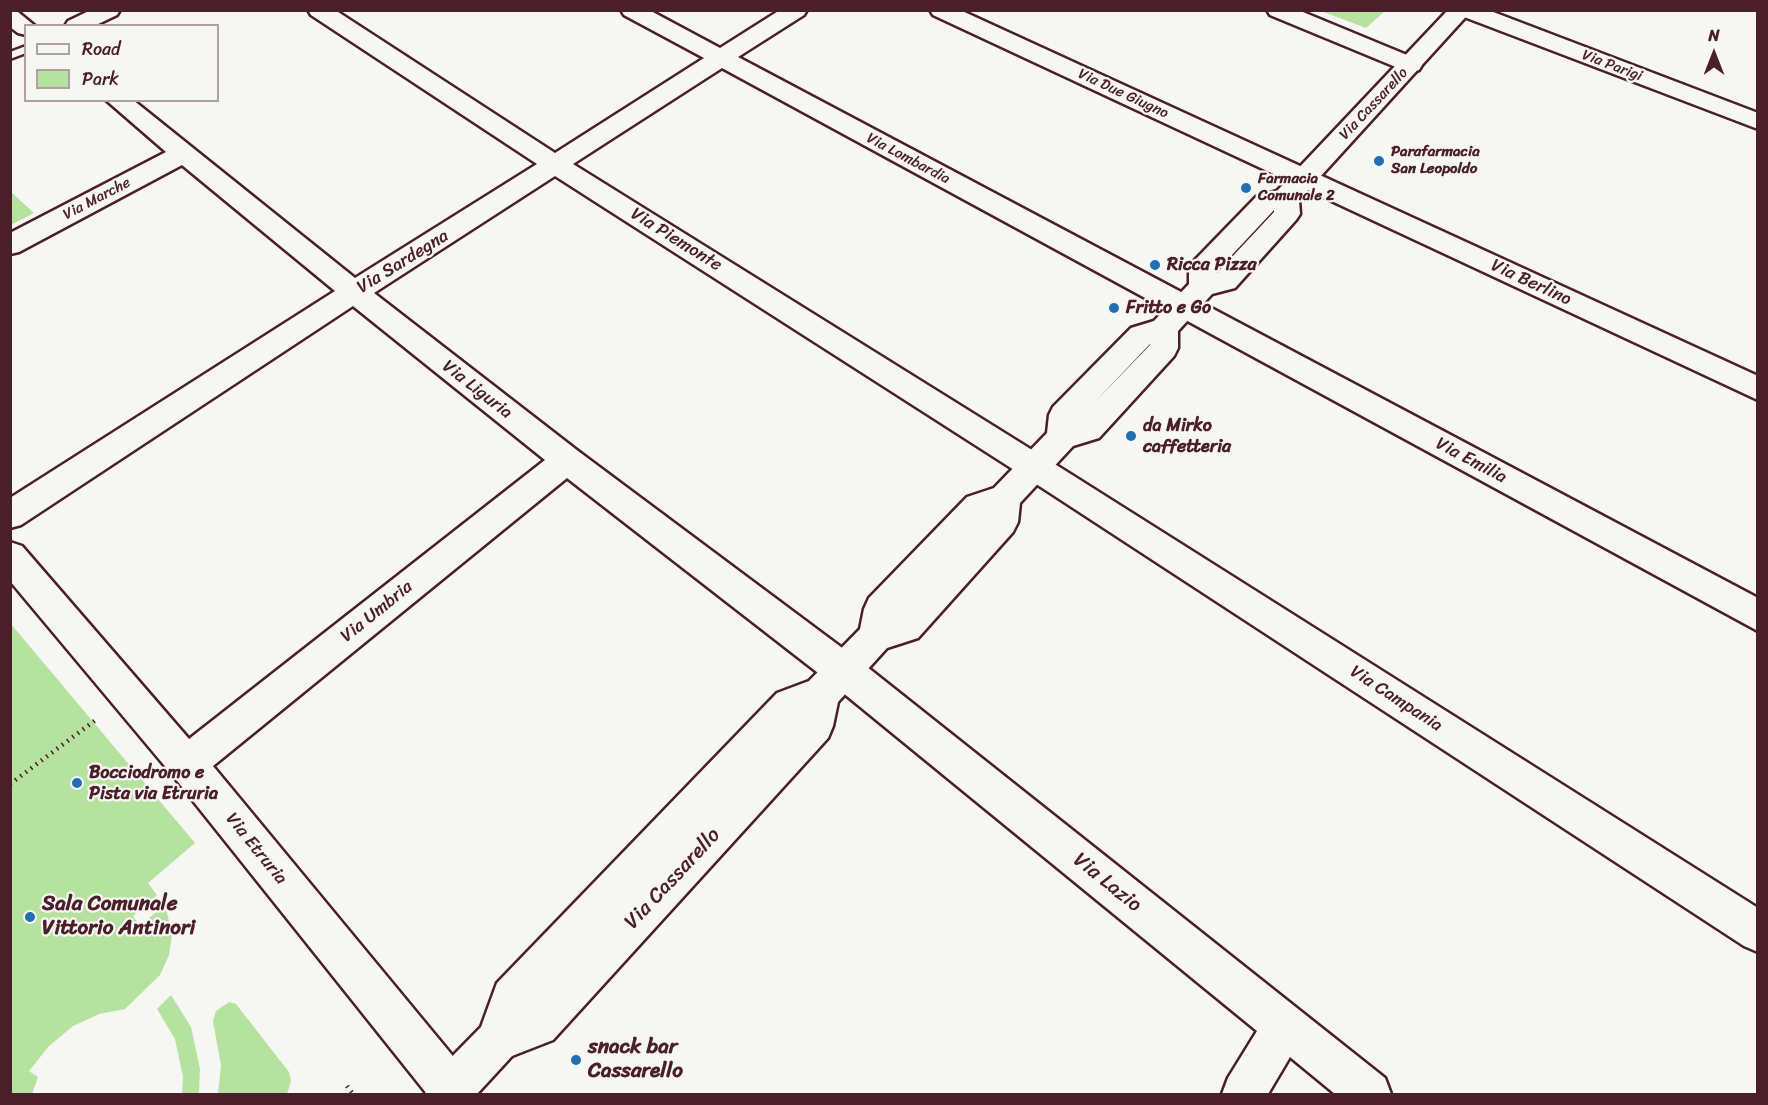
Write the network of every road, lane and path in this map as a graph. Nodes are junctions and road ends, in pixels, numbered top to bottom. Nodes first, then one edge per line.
1 (109, 10) edge
2 (320, 10) edge
3 (632, 10) edge
4 (796, 10) edge
5 (940, 10) edge
6 (1278, 10) edge
7 (1461, 10) edge
8 (1467, 10) edge
9 (10, 16) edge
10 (80, 24) edge
11 (24, 26) edge
12 (24, 50) edge
13 (10, 56) edge
14 (720, 58) junction
15 (1411, 65) junction
16 (120, 102) edge
17 (1758, 122) edge
18 (184, 153) junction
19 (556, 165) junction
20 (1305, 178) junction
21 (10, 245) edge
22 (354, 292) junction
23 (1194, 297) junction
24 (1758, 389) edge
25 (567, 460) junction
26 (1035, 467) junction
27 (10, 515) edge
28 (10, 556) edge
29 (1758, 616) edge
30 (833, 682) junction
31 (129, 695) junction
32 (187, 764) junction
33 (10, 784) edge
34 (1758, 932) edge
35 (1284, 1026) junction
36 (347, 1086) dead end
37 (451, 1093) edge
38 (353, 1095) edge
39 (1244, 1095) edge
40 (1370, 1095) edge

1 - 10 street
2 - 19 street, Via Piemonte
3 - 14 street, Via Lombardia
4 - 14 street, Via Sardegna
5 - 20 street, Via Due Giugno
6 - 15 street
7 - 15 street, Via Cassarello
8 - 17 street, Via Parigi
9 - 11 street
12 - 13 lane
14 - 19 street, Via Sardegna
14 - 23 street, Via Lombardia
15 - 20 street, Via Cassarello
16 - 18 street, Via Liguria
18 - 21 street, Via Marche
18 - 22 street, Via Liguria
19 - 22 street, Via Sardegna
19 - 26 street, Via Piemonte
20 - 23 street, Via Cassarello
20 - 24 street, Via Berlino
22 - 25 street, Via Liguria
22 - 27 street, Via Sardegna
23 - 26 street, Via Cassarello
23 - 29 street, Via Emilia
25 - 30 street, Via Liguria
25 - 32 street, Via Umbria
26 - 30 street, Via Cassarello
26 - 34 street, Via Campania
28 - 31 street, Via Etruria
30 - 35 street, Via Lazio
30 - 37 street, Via Cassarello
31 - 32 street, Via Etruria
31 - 33 path
32 - 37 street, Via Etruria
35 - 39 street
35 - 40 street, Via Lazio
36 - 38 path

